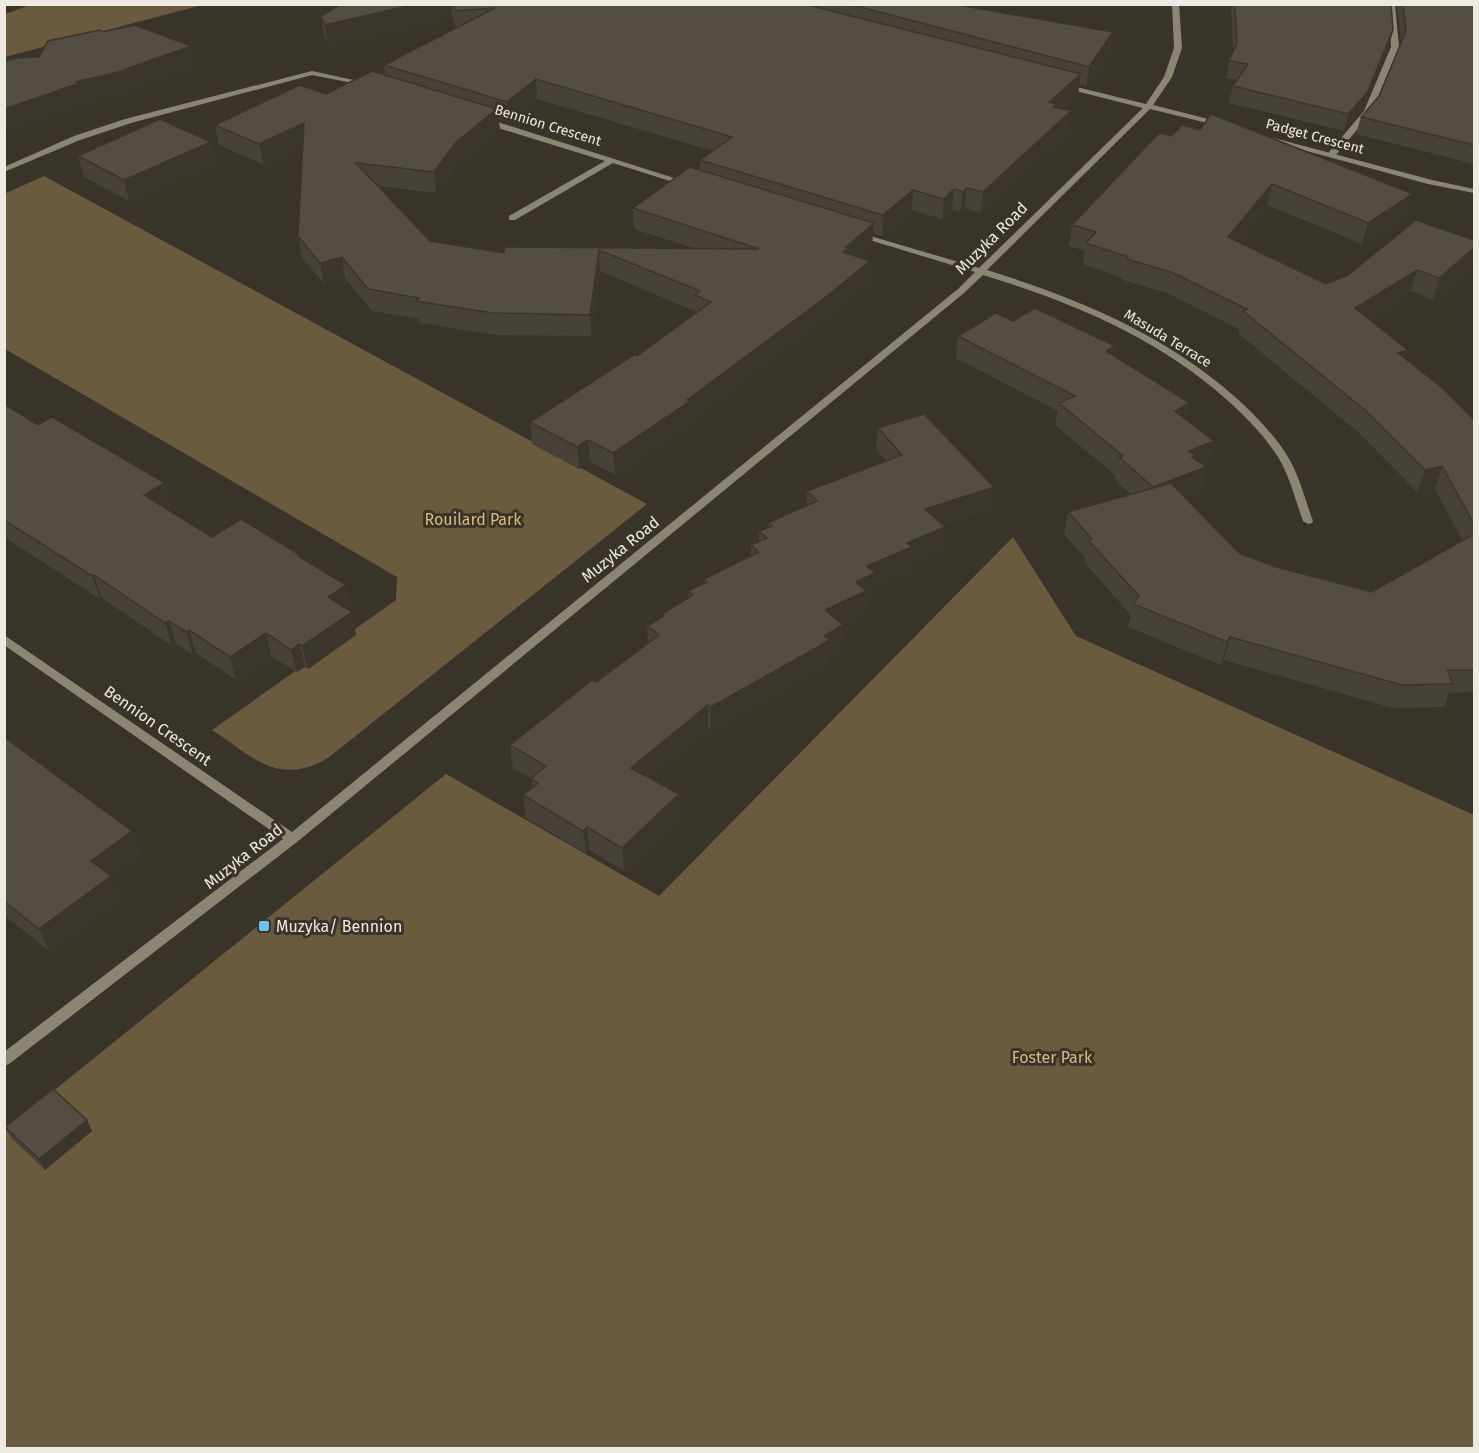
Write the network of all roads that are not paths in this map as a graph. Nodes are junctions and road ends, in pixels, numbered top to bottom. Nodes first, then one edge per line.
1 (1175, 4) edge
2 (1391, 4) edge
3 (1053, 82) edge
4 (377, 87) edge
5 (1148, 107) junction
6 (477, 118) edge
7 (1229, 127) edge
8 (1252, 133) edge
9 (1332, 154) junction
10 (612, 160) junction
11 (4, 170) edge
12 (702, 188) edge
13 (1474, 191) edge
14 (512, 218) dead end
15 (849, 232) edge
16 (981, 272) junction
17 (1308, 521) dead end
18 (4, 639) edge
19 (292, 839) junction
20 (4, 1060) edge

1 - 5 street, Muzyka Road
2 - 9 street
3 - 5 street
4 - 11 street
5 - 7 street
5 - 16 street, Muzyka Road
6 - 10 street, Bennion Crescent
8 - 9 street, Padget Crescent
9 - 13 street, Padget Crescent
10 - 12 street, Bennion Crescent
10 - 14 street
15 - 16 street
16 - 17 street, Masuda Terrace
16 - 19 street, Muzyka Road
18 - 19 street, Bennion Crescent
19 - 20 street, Muzyka Road

